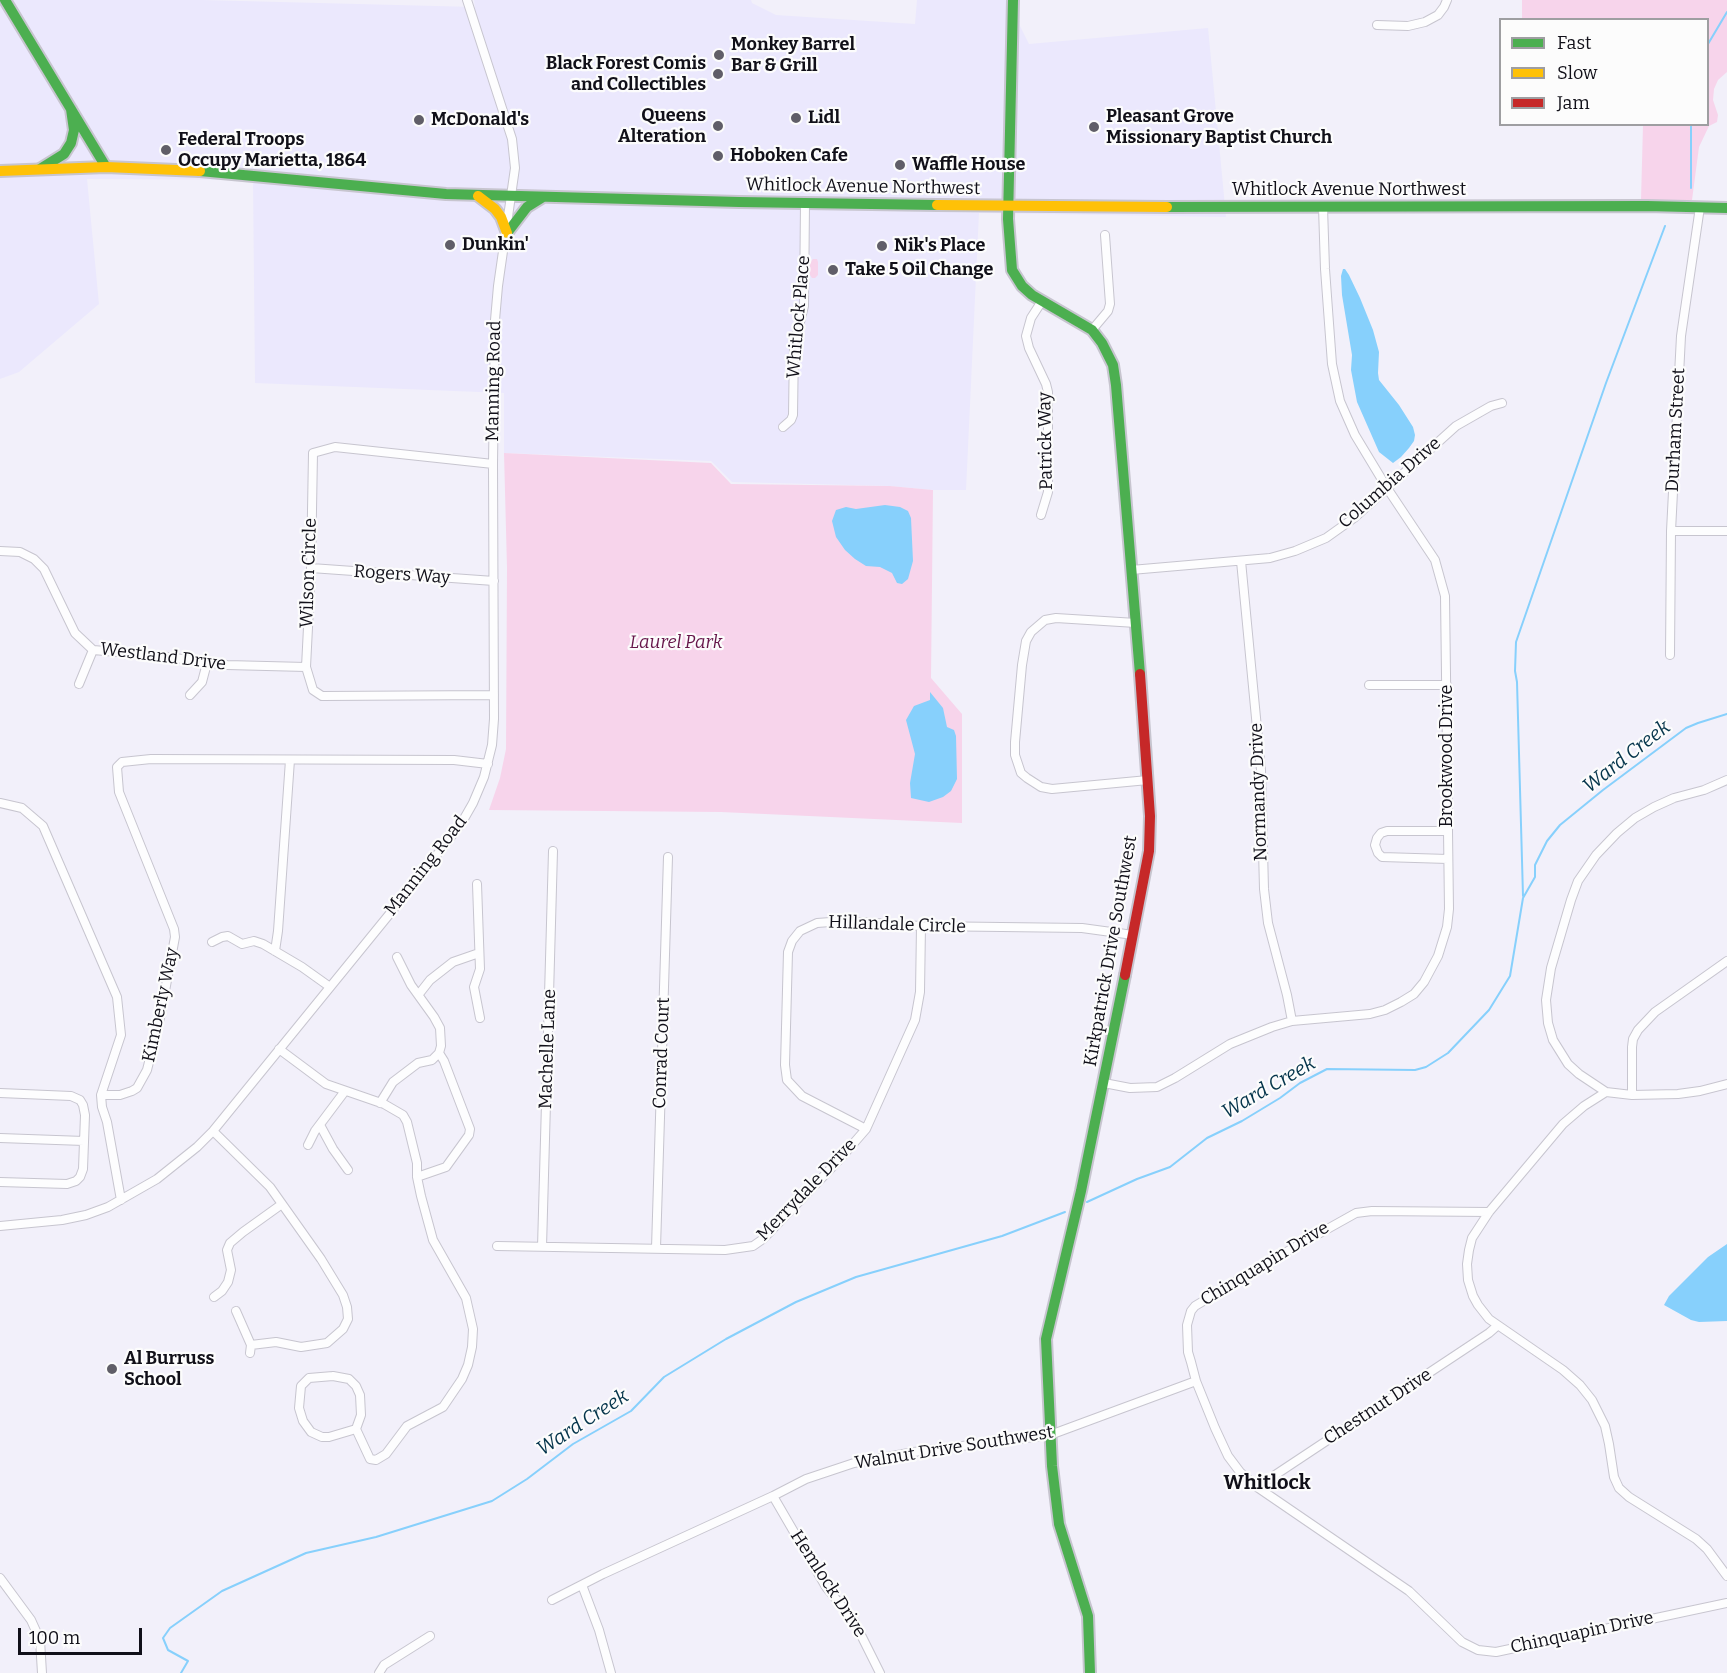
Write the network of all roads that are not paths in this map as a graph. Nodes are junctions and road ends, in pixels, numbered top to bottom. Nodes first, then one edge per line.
1 (4, 0) edge
2 (467, 0) edge
3 (1012, 0) edge
4 (1447, 0) edge
5 (1377, 25) dead end
6 (71, 109) junction
7 (106, 167) junction
8 (38, 170) junction
9 (0, 171) edge
10 (478, 196) junction
11 (512, 197) junction
12 (543, 197) junction
13 (805, 203) junction
14 (1008, 206) junction
15 (1323, 207) junction
16 (1700, 207) junction
17 (1727, 208) edge
18 (507, 233) junction
19 (1105, 236) dead end
20 (1042, 301) junction
21 (1092, 330) junction
22 (1502, 403) dead end
23 (783, 427) dead end
24 (493, 464) junction
25 (1387, 488) junction
26 (1041, 515) dead end
27 (1671, 531) junction
28 (1727, 531) edge
29 (0, 551) edge
30 (1241, 561) junction
31 (311, 568) junction
32 (1131, 570) junction
33 (494, 581) junction
34 (1136, 623) junction
35 (93, 650) junction
36 (1670, 655) dead end
37 (207, 663) junction
38 (306, 667) junction
39 (79, 684) dead end
40 (1369, 685) dead end
41 (1447, 685) junction
42 (190, 695) dead end
43 (494, 695) junction
44 (290, 760) junction
45 (488, 764) junction
46 (1148, 780) junction
47 (1727, 780) edge
48 (0, 803) edge
49 (1448, 831) junction
50 (553, 851) dead end
51 (668, 857) dead end
52 (1448, 859) junction
53 (477, 884) dead end
54 (921, 926) junction
55 (1133, 935) junction
56 (212, 942) dead end
57 (275, 951) junction
58 (479, 953) junction
59 (397, 957) dead end
60 (1727, 961) edge
61 (330, 987) junction
62 (419, 994) junction
63 (480, 1018) dead end
64 (1292, 1021) junction
65 (279, 1049) junction
66 (440, 1053) junction
67 (1104, 1083) junction
68 (1727, 1084) edge
69 (345, 1091) junction
70 (1606, 1092) junction
71 (0, 1093) edge
72 (101, 1095) junction
73 (1632, 1095) junction
74 (380, 1103) junction
75 (320, 1125) junction
76 (866, 1129) junction
77 (213, 1131) junction
78 (0, 1138) edge
79 (84, 1141) junction
80 (308, 1145) dead end
81 (348, 1170) dead end
82 (417, 1177) junction
83 (0, 1182) edge
84 (121, 1200) junction
85 (282, 1204) junction
86 (1490, 1212) junction
87 (0, 1226) edge
88 (497, 1246) dead end
89 (543, 1247) junction
90 (656, 1248) junction
91 (214, 1298) dead end
92 (236, 1311) dead end
93 (1497, 1326) junction
94 (1196, 1381) junction
95 (356, 1429) junction
96 (1050, 1436) junction
97 (1257, 1487) junction
98 (773, 1496) junction
99 (1727, 1576) edge
100 (0, 1578) edge
101 (582, 1585) junction
102 (552, 1599) dead end
103 (1727, 1603) edge
104 (430, 1635) dead end
105 (42, 1673) edge
106 (380, 1673) edge
107 (611, 1673) edge
108 (880, 1673) edge
109 (1090, 1673) edge

1 - 6 main road
2 - 11 street, Manning Road
3 - 14 main road, Kirkpatrick Drive Southwest
4 - 5 street
6 - 7 main road
6 - 8 main road
7 - 8 main road, Whitlock Avenue Northwest
7 - 10 main road, Whitlock Avenue Northwest
8 - 9 main road, Whitlock Avenue Northwest
10 - 11 main road, Whitlock Avenue Northwest
10 - 18 main road
11 - 12 main road, Whitlock Avenue Northwest
11 - 18 street, Manning Road
12 - 13 main road, Whitlock Avenue Northwest
12 - 18 main road
13 - 14 main road, Whitlock Avenue Northwest
13 - 23 street, Whitlock Place
14 - 15 main road, Whitlock Avenue Northwest
14 - 20 main road, Kirkpatrick Drive Southwest
15 - 16 main road, Whitlock Avenue Northwest
15 - 25 street, Brookwood Drive
16 - 17 main road, Whitlock Avenue Northwest
16 - 27 street, Durham Street
18 - 24 street, Manning Road
19 - 21 street
20 - 21 main road, Kirkpatrick Drive Southwest
20 - 26 street, Patrick Way
21 - 32 main road, Kirkpatrick Drive Southwest
22 - 25 street, Columbia Drive
24 - 31 street, Wilson Circle
24 - 33 street, Manning Road
25 - 30 street, Columbia Drive
25 - 41 street, Brookwood Drive
27 - 28 street
27 - 36 street, Durham Street
29 - 35 street, Westland Drive
30 - 32 street, Columbia Drive
30 - 64 street, Normandy Drive
31 - 33 street, Rogers Way
31 - 38 street, Wilson Circle
32 - 34 main road, Kirkpatrick Drive Southwest
33 - 43 street, Manning Road
34 - 46 main road, Kirkpatrick Drive Southwest
34 - 46 street
35 - 37 street, Westland Drive
35 - 39 street
37 - 38 street, Westland Drive
37 - 42 street
38 - 43 street, Wilson Circle
40 - 41 street
41 - 49 street, Brookwood Drive
43 - 45 street, Manning Road
44 - 45 street
44 - 57 street
44 - 72 street, Kimberly Way
45 - 61 street, Manning Road
46 - 55 main road, Kirkpatrick Drive Southwest
47 - 70 street
48 - 72 street, Kimberly Way
49 - 52 street, Brookwood Drive
49 - 52 street
50 - 89 street, Machelle Lane
51 - 90 street, Conrad Court
52 - 64 street, Brookwood Drive
53 - 58 street
54 - 55 street, Hillandale Circle
54 - 76 street, Merrydale Drive
54 - 76 street, Hillandale Circle
55 - 67 main road, Kirkpatrick Drive Southwest
56 - 57 street
57 - 61 street
58 - 62 street
58 - 63 street
59 - 62 street
60 - 73 street
61 - 65 street, Manning Road
62 - 66 street
64 - 67 street, Brookwood Drive
65 - 69 street
65 - 77 street, Manning Road
66 - 74 street
66 - 82 street
67 - 96 main road, Kirkpatrick Drive Southwest
68 - 73 street
69 - 74 street
69 - 75 street
70 - 73 street
70 - 86 street
71 - 79 street
72 - 84 street
74 - 82 street
75 - 80 street
75 - 81 street
76 - 90 street, Merrydale Drive
77 - 84 street, Manning Road
77 - 85 street
78 - 79 street
79 - 83 street
82 - 95 street
84 - 87 street, Manning Road
85 - 91 street
85 - 92 street
86 - 93 street
86 - 94 street, Chinquapin Drive
88 - 89 street, Merrydale Drive
89 - 90 street, Merrydale Drive
93 - 97 street, Chestnut Drive
93 - 99 street
94 - 96 street, Walnut Drive Southwest
94 - 97 street, Chinquapin Drive
95 - 95 street
96 - 98 street, Walnut Drive Southwest
96 - 109 main road, Kirkpatrick Drive Southwest
97 - 103 street, Chinquapin Drive
98 - 101 street, Walnut Drive Southwest
98 - 108 street, Hemlock Drive
100 - 105 street
101 - 102 street, Walnut Drive Southwest
101 - 107 street
104 - 106 street

